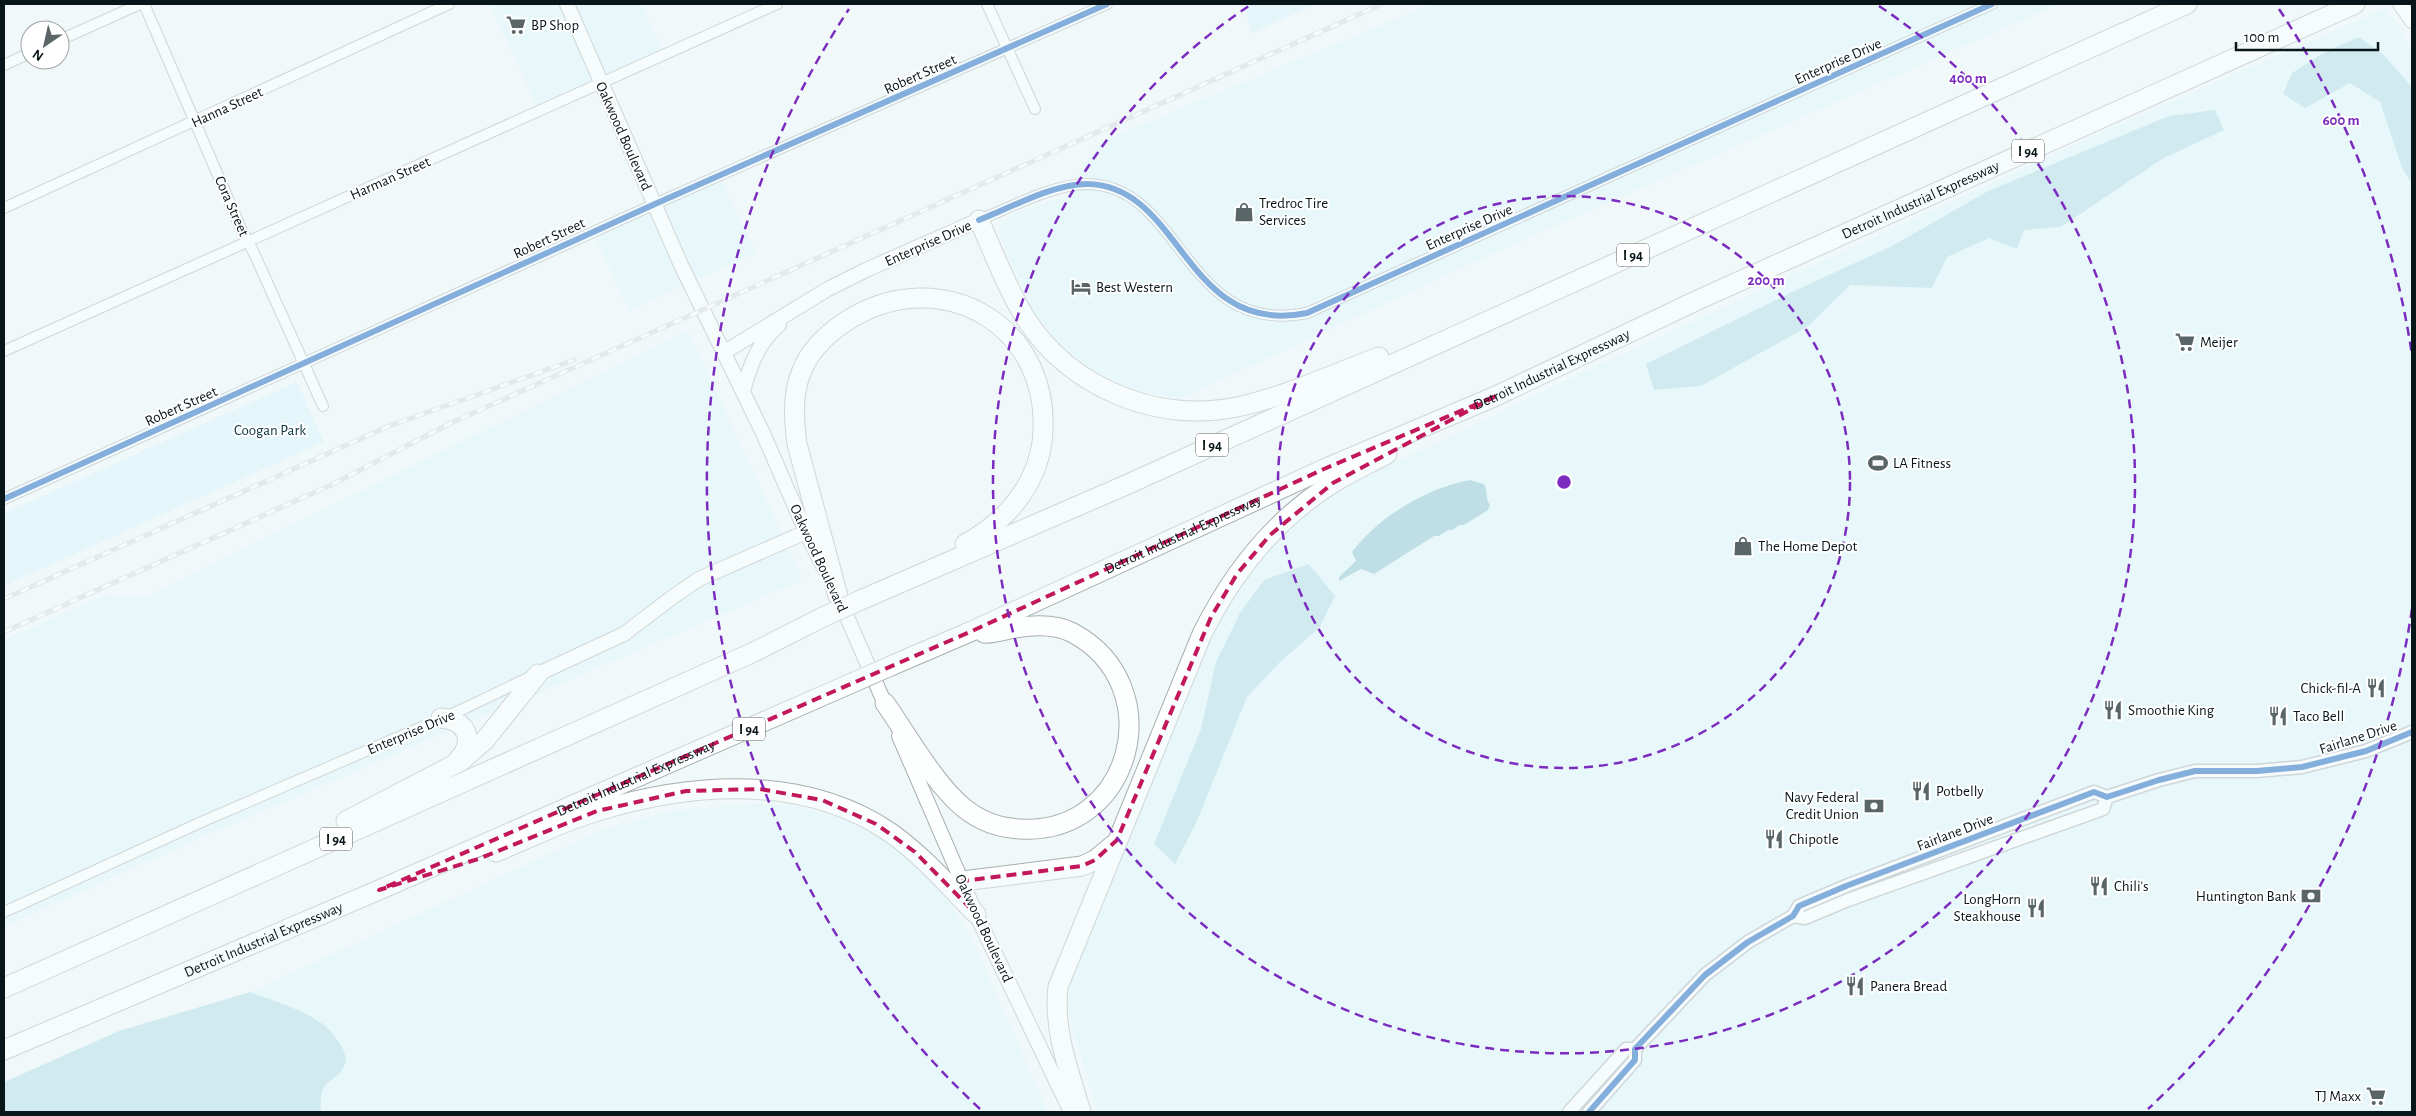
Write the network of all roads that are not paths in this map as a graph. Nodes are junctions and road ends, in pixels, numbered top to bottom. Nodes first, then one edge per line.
1 (142, 4) edge
2 (449, 4) edge
3 (567, 4) edge
4 (777, 4) edge
5 (987, 4) edge
6 (1107, 4) edge
7 (1992, 4) edge
8 (2187, 4) edge
9 (2355, 4) edge
10 (2400, 4) edge
11 (2412, 21) edge
12 (70, 36) edge
13 (1007, 48) junction
14 (20, 58) edge
15 (4, 65) edge
16 (601, 84) junction
17 (1035, 109) dead end
18 (196, 122) junction
19 (655, 204) junction
20 (4, 208) edge
21 (979, 220) junction
22 (248, 242) junction
23 (806, 304) junction
24 (1521, 305) junction
25 (4, 351) edge
26 (723, 353) junction
27 (304, 364) junction
28 (743, 391) junction
29 (1496, 396) junction
30 (323, 406) dead end
31 (4, 499) edge
32 (806, 532) junction
33 (902, 583) junction
34 (838, 596) junction
35 (972, 631) junction
36 (538, 674) junction
37 (885, 703) junction
38 (441, 718) junction
39 (2412, 732) edge
40 (450, 769) junction
41 (2107, 797) junction
42 (1117, 840) junction
43 (963, 881) junction
44 (378, 890) junction
45 (4, 912) edge
46 (976, 914) junction
47 (1793, 916) junction
48 (69, 958) junction
49 (4, 988) edge
50 (1634, 1049) junction
51 (4, 1050) edge
52 (1071, 1112) edge
53 (1081, 1112) edge
54 (1569, 1112) edge
55 (1589, 1112) edge

1 - 12 street
1 - 18 street, Cora Street
2 - 18 street, Hanna Street
3 - 16 main road, Oakwood Boulevard
4 - 16 street, Harman Street
5 - 13 street
6 - 13 street, Robert Street
7 - 21 street, Enterprise Drive
8 - 24 highway, I 94
9 - 29 highway, Detroit Industrial Expressway / I 94
10 - 11 main road
13 - 17 street
13 - 19 street, Robert Street
14 - 15 street
16 - 19 main road, Oakwood Boulevard
16 - 22 street, Harman Street
18 - 20 street, Hanna Street
18 - 22 street, Cora Street
19 - 26 main road, Oakwood Boulevard
19 - 27 street, Robert Street
21 - 23 main road, Enterprise Drive
21 - 24 highway
22 - 25 street, Harman Street
22 - 27 street, Cora Street
23 - 26 main road, Enterprise Drive
23 - 28 main road
24 - 33 highway, I 94
26 - 28 main road, Oakwood Boulevard
27 - 30 street, Cora Street
27 - 31 street, Robert Street
28 - 32 main road, Oakwood Boulevard
29 - 35 highway, Detroit Industrial Expressway / I 94
29 - 42 highway
32 - 34 main road, Oakwood Boulevard
32 - 36 main road, Enterprise Drive
33 - 34 highway
33 - 48 highway, I 94, bridge
34 - 37 main road, Oakwood Boulevard
35 - 37 highway
35 - 44 highway, Detroit Industrial Expressway / I 94, bridge
36 - 38 street, Enterprise Drive
36 - 40 highway
37 - 43 main road, Oakwood Boulevard
38 - 40 highway
38 - 45 street, Enterprise Drive
39 - 41 street, Fairlane Drive
40 - 48 highway
41 - 47 street, Fairlane Drive
41 - 47 street, Fairlane Drive
42 - 43 highway
42 - 53 highway
43 - 46 main road, Oakwood Boulevard
44 - 46 highway
44 - 51 highway, Detroit Industrial Expressway / I 94
46 - 52 main road, Oakwood Boulevard
47 - 50 street, Fairlane Drive
48 - 49 highway, I 94
50 - 54 street, Fairlane Drive
50 - 55 street, Fairlane Drive

